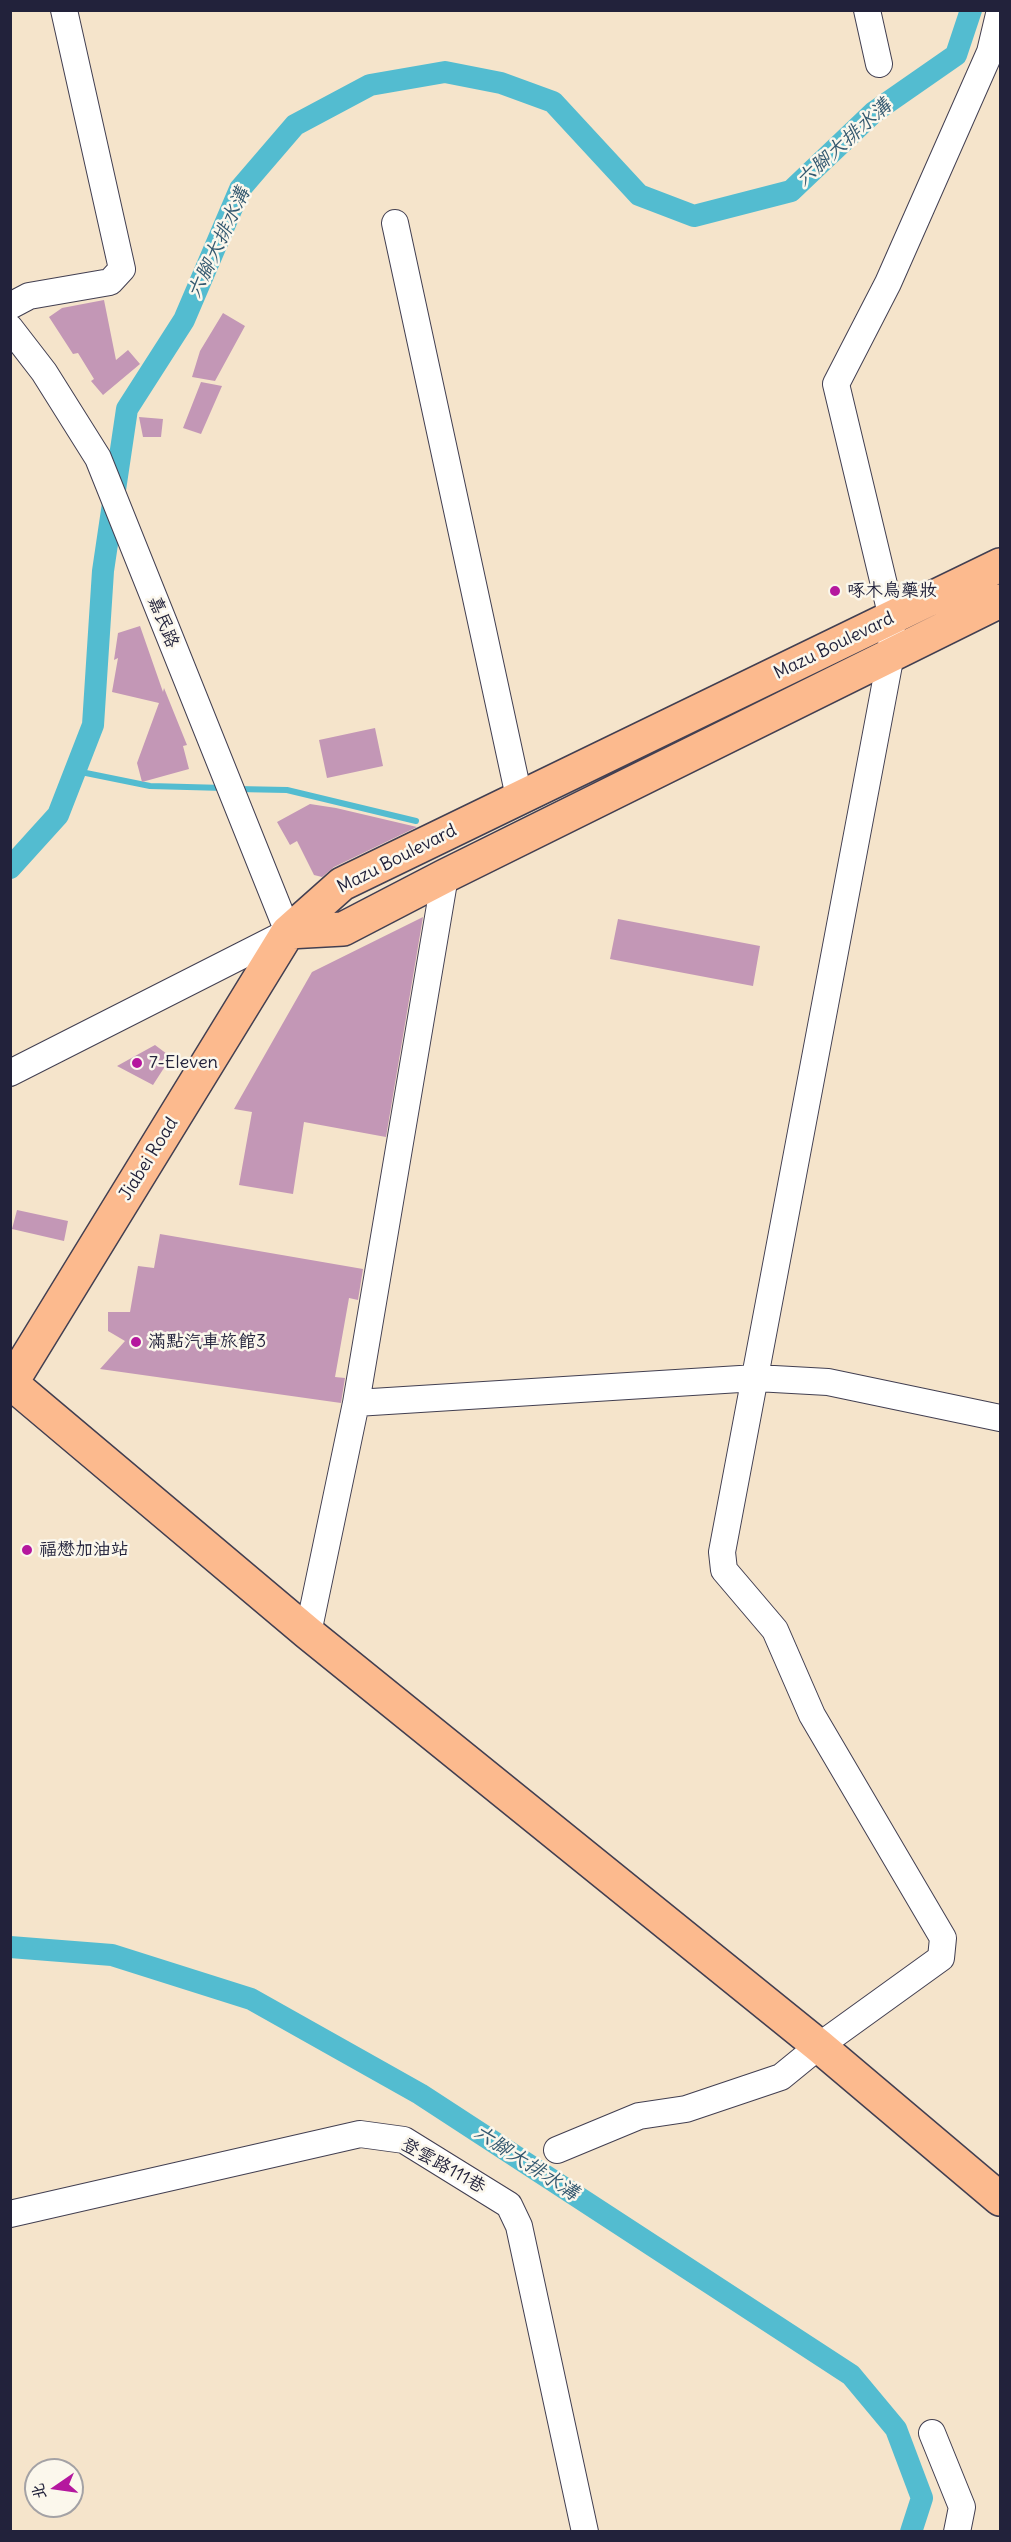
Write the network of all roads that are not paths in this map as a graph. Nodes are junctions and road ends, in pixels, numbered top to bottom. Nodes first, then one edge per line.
1 (64, 10) edge
2 (867, 10) edge
3 (1000, 10) edge
4 (879, 64) dead end
5 (395, 223) dead end
6 (10, 306) edge
7 (10, 327) edge
8 (1000, 565) edge
9 (1000, 601) edge
10 (892, 618) junction
11 (891, 654) junction
12 (519, 798) junction
13 (445, 876) junction
14 (288, 932) junction
15 (10, 1073) edge
16 (756, 1378) junction
17 (11, 1383) edge
18 (356, 1403) junction
19 (1000, 1418) edge
20 (308, 1633) junction
21 (819, 2046) junction
22 (557, 2150) dead end
23 (1000, 2199) edge
24 (10, 2214) edge
25 (932, 2433) dead end
26 (585, 2532) edge
27 (957, 2532) edge

1 - 6 street
2 - 4 street
3 - 10 street
5 - 12 street
7 - 14 street, 嘉民路
8 - 10 main road, Mazu Boulevard
9 - 11 main road, Mazu Boulevard
10 - 11 street
10 - 12 main road, Mazu Boulevard
11 - 13 main road, Mazu Boulevard
11 - 16 street
12 - 14 main road, Mazu Boulevard
13 - 14 main road, Mazu Boulevard
13 - 18 street
14 - 15 street
14 - 17 main road, Jiabei Road
16 - 18 street
16 - 19 street
16 - 21 street
17 - 20 main road
18 - 20 street
20 - 21 main road
21 - 22 street
21 - 23 main road
24 - 26 street, 登雲路111巷
25 - 27 street

